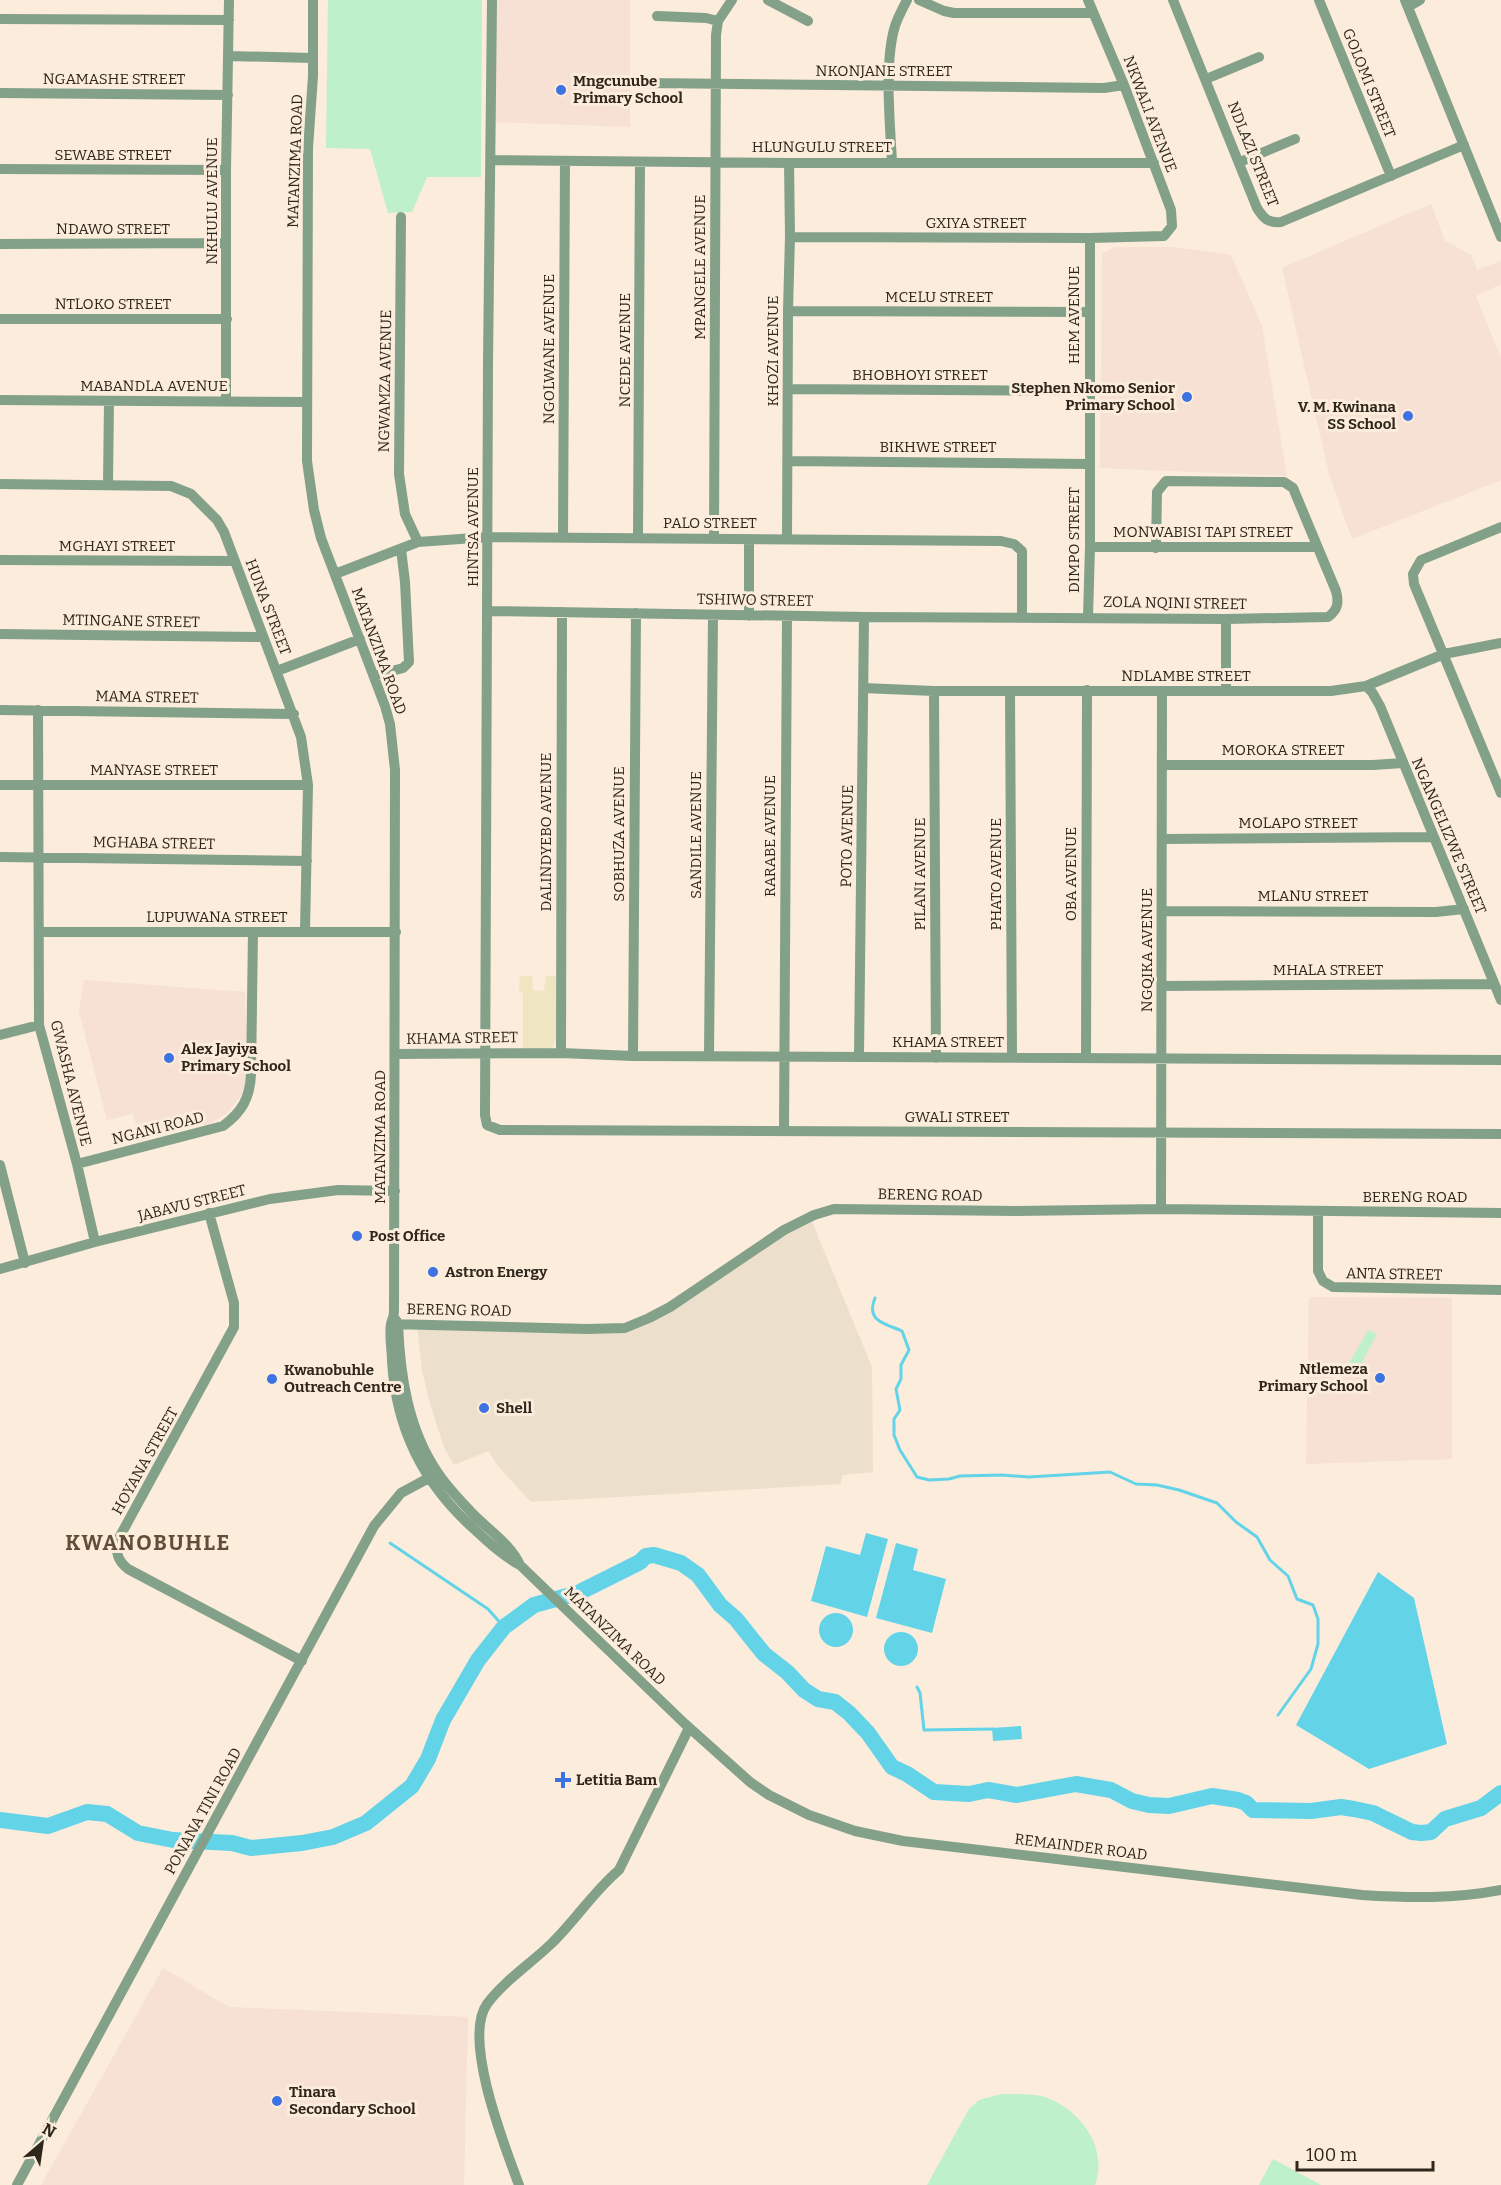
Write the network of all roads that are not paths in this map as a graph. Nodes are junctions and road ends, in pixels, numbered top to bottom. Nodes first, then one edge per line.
1 (229, 0) edge
2 (313, 0) edge
3 (492, 0) edge
4 (732, 0) edge
5 (768, 0) edge
6 (907, 0) edge
7 (920, 0) edge
8 (1088, 0) edge
9 (1173, 0) edge
10 (1319, 0) edge
11 (1419, 0) edge
12 (1406, 3) edge
13 (1093, 13) junction
14 (657, 16) dead end
15 (0, 19) edge
16 (229, 20) junction
17 (718, 21) junction
18 (808, 21) dead end
19 (229, 56) junction
20 (1259, 57) dead end
21 (313, 58) junction
22 (1206, 79) junction
23 (643, 83) dead end
24 (716, 85) junction
25 (1124, 85) junction
26 (889, 86) junction
27 (0, 93) edge
28 (228, 95) junction
29 (1295, 139) dead end
30 (1464, 145) junction
31 (490, 160) junction
32 (566, 161) junction
33 (640, 162) junction
34 (715, 162) junction
35 (892, 162) junction
36 (1240, 162) junction
37 (789, 163) junction
38 (1154, 163) junction
39 (0, 169) edge
40 (226, 170) junction
41 (1390, 176) junction
42 (401, 218) dead end
43 (790, 237) junction
44 (1501, 237) edge
45 (1090, 238) junction
46 (1161, 238) joint
47 (226, 243) junction
48 (0, 244) edge
49 (788, 311) junction
50 (1089, 312) junction
51 (0, 319) edge
52 (227, 319) junction
53 (788, 389) junction
54 (1089, 391) junction
55 (0, 400) edge
56 (109, 401) junction
57 (226, 402) junction
58 (308, 402) junction
59 (788, 461) junction
60 (1089, 464) junction
61 (0, 484) edge
62 (108, 484) junction
63 (1501, 528) edge
64 (488, 537) junction
65 (563, 537) junction
66 (638, 538) junction
67 (787, 538) junction
68 (714, 539) junction
69 (748, 539) junction
70 (418, 542) junction
71 (1317, 547) junction
72 (1090, 548) junction
73 (1156, 548) junction
74 (401, 549) junction
75 (0, 560) edge
76 (235, 561) junction
77 (334, 574) junction
78 (488, 611) junction
79 (562, 612) junction
80 (636, 613) junction
81 (712, 615) junction
82 (749, 616) junction
83 (787, 616) junction
84 (1022, 616) junction
85 (864, 617) junction
86 (1088, 617) junction
87 (1226, 619) junction
88 (0, 634) edge
89 (262, 637) junction
90 (360, 639) junction
91 (1501, 643) edge
92 (1444, 654) junction
93 (277, 671) junction
94 (374, 676) junction
95 (1366, 686) junction
96 (863, 688) junction
97 (1087, 690) junction
98 (934, 691) junction
99 (1010, 691) junction
100 (1162, 691) junction
101 (1226, 691) junction
102 (0, 710) edge
103 (38, 710) junction
104 (294, 714) junction
105 (1501, 760) edge
106 (1403, 763) junction
107 (1163, 765) junction
108 (1490, 765) junction
109 (0, 785) edge
110 (38, 785) junction
111 (308, 785) junction
112 (1501, 793) edge
113 (1433, 837) junction
114 (1163, 839) junction
115 (0, 856) edge
116 (38, 856) junction
117 (307, 861) junction
118 (1464, 909) junction
119 (1162, 911) junction
120 (305, 931) junction
121 (39, 932) junction
122 (253, 932) junction
123 (396, 932) junction
124 (1494, 984) junction
125 (1162, 986) junction
126 (1501, 1000) edge
127 (39, 1025) junction
128 (0, 1035) edge
129 (485, 1053) junction
130 (561, 1053) junction
131 (395, 1054) junction
132 (709, 1055) junction
133 (633, 1056) junction
134 (783, 1056) junction
135 (860, 1056) junction
136 (1012, 1057) junction
137 (936, 1058) junction
138 (1086, 1058) junction
139 (1161, 1059) junction
140 (1501, 1060) edge
141 (784, 1130) junction
142 (1160, 1132) junction
143 (1501, 1134) edge
144 (77, 1164) junction
145 (0, 1165) edge
146 (395, 1191) junction
147 (1161, 1209) junction
148 (1318, 1212) junction
149 (209, 1213) junction
150 (1501, 1213) edge
151 (95, 1242) junction
152 (26, 1263) junction
153 (0, 1269) edge
154 (1501, 1290) edge
155 (394, 1322) junction
156 (433, 1475) junction
157 (302, 1661) junction
158 (689, 1728) junction
159 (1501, 1890) edge
160 (18, 2185) edge
161 (519, 2185) edge

1 - 16 street, NKHULU AVENUE
2 - 21 street, MATANZIMA ROAD
3 - 31 street, HINTSA AVENUE
4 - 17 street, MPANGELE AVENUE
5 - 18 street
6 - 26 street
7 - 13 street
8 - 13 street, NKWALI AVENUE
9 - 22 street, NDLAZI STREET
10 - 41 street, GOLOMI STREET
11 - 12 street
12 - 30 street
13 - 25 street, NKWALI AVENUE
14 - 17 street
15 - 16 street
16 - 19 street, NKHULU AVENUE
17 - 24 street, MPANGELE AVENUE
19 - 21 street
19 - 28 street, NKHULU AVENUE
20 - 22 street
21 - 58 street, MATANZIMA ROAD
22 - 36 street, NDLAZI STREET
23 - 24 street, NKONJANE STREET
24 - 26 street, NKONJANE STREET
24 - 34 street, MPANGELE AVENUE
25 - 26 street, NKONJANE STREET
25 - 38 street, NKWALI AVENUE
26 - 35 street
27 - 28 street, NGAMASHE STREET
28 - 40 street, NKHULU AVENUE
29 - 36 street
30 - 41 street, NDLAZI STREET
30 - 44 street
31 - 32 street, HLUNGULU STREET
31 - 64 street, HINTSA AVENUE
32 - 33 street, HLUNGULU STREET
32 - 65 street, NGOLWANE AVENUE
33 - 34 street, HLUNGULU STREET
33 - 66 street, NCEDE AVENUE
34 - 37 street, HLUNGULU STREET
34 - 68 street, MPANGELE AVENUE
35 - 37 street, HLUNGULU STREET
35 - 38 street, HLUNGULU STREET
36 - 41 street, NDLAZI STREET
37 - 43 street, KHOZI AVENUE
38 - 46 street, NKWALI AVENUE
39 - 40 street, SEWABE STREET
40 - 47 street, NKHULU AVENUE
42 - 70 street, NGWAMZA AVENUE
43 - 45 street, GXIYA STREET
43 - 49 street, KHOZI AVENUE
45 - 46 street, GXIYA STREET
45 - 50 street, HEM AVENUE
47 - 48 street, NDAWO STREET
47 - 52 street, NKHULU AVENUE
49 - 50 street, MCELU STREET
49 - 53 street, KHOZI AVENUE
50 - 54 street, HEM AVENUE
51 - 52 street, NTLOKO STREET
52 - 57 street, NKHULU AVENUE
53 - 54 street, BHOBHOYI STREET
53 - 59 street, KHOZI AVENUE
54 - 60 street, HEM AVENUE
55 - 56 street, MABANDLA AVENUE
56 - 57 street, MABANDLA AVENUE
56 - 62 street
57 - 58 street, MABANDLA AVENUE
58 - 77 street, MATANZIMA ROAD
59 - 60 street, BIKHWE STREET
59 - 67 street, KHOZI AVENUE
60 - 72 street, DIMPO STREET
61 - 62 street, HUNA STREET
62 - 76 street, HUNA STREET
63 - 92 street
64 - 65 street, PALO STREET
64 - 70 street, PALO STREET
64 - 78 street, HINTSA AVENUE
65 - 66 street, PALO STREET
66 - 68 street, PALO STREET
67 - 69 street, PALO STREET
67 - 84 street, PALO STREET
68 - 69 street, PALO STREET
69 - 82 street
70 - 74 street, PALO STREET
71 - 73 street, MONWABISI TAPI STREET
71 - 73 street
71 - 87 street, ZOLA NQINI STREET
72 - 73 street, MONWABISI TAPI STREET
72 - 86 street, DIMPO STREET
74 - 77 street, PALO STREET
74 - 94 street
75 - 76 street, MGHAYI STREET
76 - 89 street, HUNA STREET
77 - 90 street, MATANZIMA ROAD
78 - 79 street, TSHIWO STREET
78 - 129 street, HINTSA AVENUE
79 - 80 street, TSHIWO STREET
79 - 130 street, DALINDYEBO AVENUE
80 - 81 street, TSHIWO STREET
80 - 133 street, SOBHUZA AVENUE
81 - 82 street, TSHIWO STREET
81 - 132 street, SANDILE AVENUE
82 - 83 street, TSHIWO STREET
83 - 85 street, TSHIWO STREET
83 - 134 street, RARABE AVENUE
84 - 85 street, TSHIWO STREET
84 - 86 street, ZOLA NQINI STREET
85 - 96 street, POTO AVENUE
86 - 87 street, ZOLA NQINI STREET
87 - 101 street
88 - 89 street, MTINGANE STREET
89 - 93 street, HUNA STREET
90 - 93 street
90 - 94 street, MATANZIMA ROAD
91 - 92 street, NDLAMBE STREET
92 - 95 street, NDLAMBE STREET
92 - 108 street
93 - 104 street, HUNA STREET
94 - 123 street, MATANZIMA ROAD
95 - 101 street, NDLAMBE STREET
95 - 106 street, NGANGELIZWE STREET
96 - 98 street, NDLAMBE STREET
96 - 135 street, POTO AVENUE
97 - 99 street, NDLAMBE STREET
97 - 100 street, NDLAMBE STREET
97 - 138 street, OBA AVENUE
98 - 99 street, NDLAMBE STREET
98 - 137 street, PILANI AVENUE
99 - 136 street, PHATO AVENUE
100 - 101 street, NDLAMBE STREET
100 - 107 street, NGQIKA AVENUE
102 - 103 street, MAMA STREET
103 - 104 street, MAMA STREET
103 - 110 street, GWASHA AVENUE
104 - 111 street, HUNA STREET
105 - 108 street
106 - 107 street, MOROKA STREET
106 - 113 street, NGANGELIZWE STREET
107 - 114 street, NGQIKA AVENUE
108 - 112 street
109 - 110 street, MANYASE STREET
110 - 111 street, MANYASE STREET
110 - 116 street, GWASHA AVENUE
111 - 117 street, HUNA STREET
113 - 114 street, MOLAPO STREET
113 - 118 street, NGANGELIZWE STREET
114 - 119 street, NGQIKA AVENUE
115 - 116 street, MGHABA STREET
116 - 117 street, MGHABA STREET
116 - 121 street, GWASHA AVENUE
117 - 120 street, HUNA STREET
118 - 119 street, MLANU STREET
118 - 124 street, NGANGELIZWE STREET
119 - 125 street, NGQIKA AVENUE
120 - 122 street, LUPUWANA STREET
120 - 123 street, LUPUWANA STREET
121 - 122 street, LUPUWANA STREET
121 - 127 street, GWASHA AVENUE
122 - 144 street, NGANI ROAD
123 - 131 street, MATANZIMA ROAD
124 - 125 street, MHALA STREET
124 - 126 street, NGANGELIZWE STREET
125 - 139 street, NGQIKA AVENUE
127 - 128 street
127 - 144 street, GWASHA AVENUE
129 - 130 street, KHAMA STREET
129 - 131 street, KHAMA STREET
129 - 141 street, GWALI STREET
130 - 133 street, KHAMA STREET
131 - 146 street, MATANZIMA ROAD
132 - 133 street, KHAMA STREET
132 - 134 street, KHAMA STREET
134 - 135 street, KHAMA STREET
134 - 141 street, RARABE AVENUE
135 - 137 street, KHAMA STREET
136 - 137 street, KHAMA STREET
136 - 138 street, KHAMA STREET
138 - 139 street, KHAMA STREET
139 - 140 street, KHAMA STREET
139 - 142 street, NGQIKA AVENUE
141 - 142 street, GWALI STREET
142 - 143 street, GWALI STREET
142 - 147 street, NGQIKA AVENUE
144 - 151 street, GWASHA AVENUE
145 - 152 street
146 - 149 street, JABAVU STREET
146 - 155 street, MATANZIMA ROAD
147 - 148 street, BERENG ROAD
147 - 155 street, BERENG ROAD
148 - 150 street, BERENG ROAD
148 - 154 street, ANTA STREET
149 - 151 street, JABAVU STREET
149 - 157 street, HOYANA STREET
151 - 152 street, JABAVU STREET
152 - 153 street, JABAVU STREET
155 - 156 street, MATANZIMA ROAD
156 - 157 street, PONANA TINI ROAD
156 - 158 street, MATANZIMA ROAD
157 - 160 street, PONANA TINI ROAD
158 - 159 street, REMAINDER ROAD
158 - 161 street

